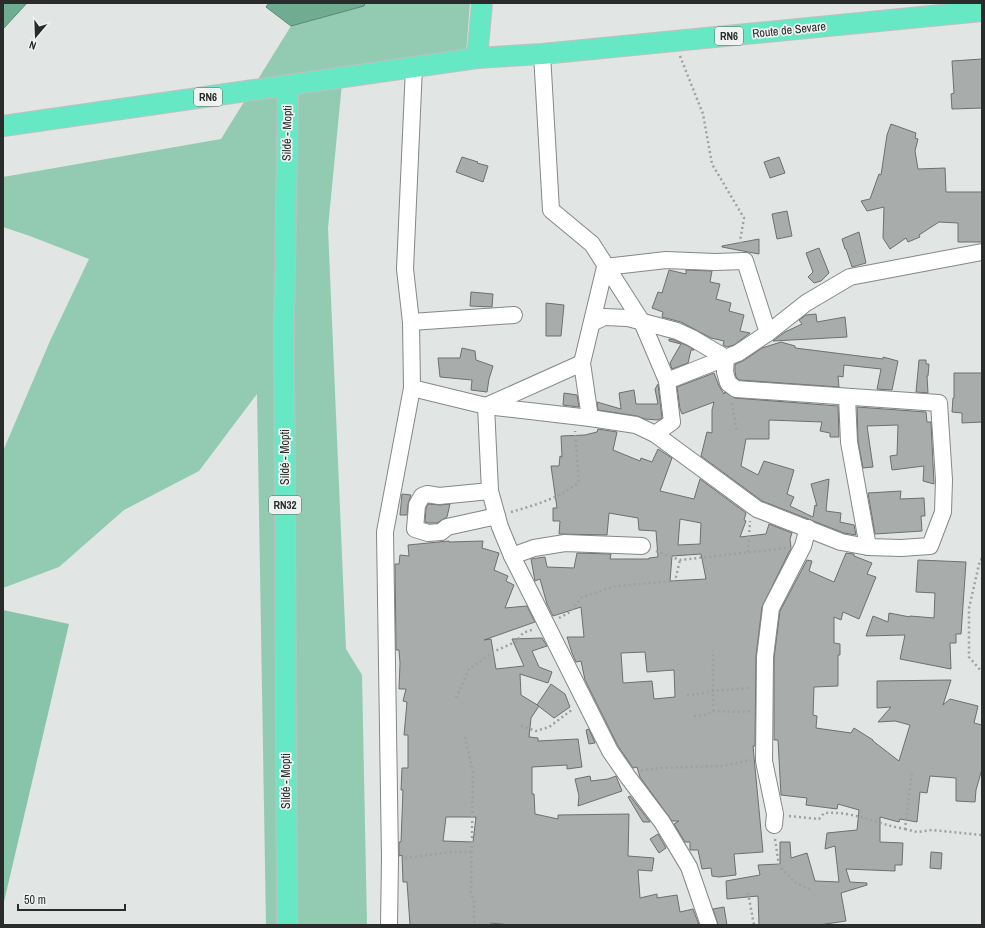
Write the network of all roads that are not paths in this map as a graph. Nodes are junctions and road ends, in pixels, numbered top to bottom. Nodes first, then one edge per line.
1 (482, 3) edge
2 (982, 11) edge
3 (542, 54) junction
4 (477, 58) junction
5 (414, 67) junction
6 (288, 85) junction
7 (3, 126) edge
8 (982, 252) edge
9 (605, 267) junction
10 (514, 314) dead end
11 (411, 322) junction
12 (642, 322) junction
13 (592, 324) junction
14 (768, 333) junction
15 (726, 358) junction
16 (582, 363) junction
17 (667, 381) junction
18 (412, 388) junction
19 (847, 397) junction
20 (486, 406) junction
21 (582, 417) junction
22 (655, 434) junction
23 (490, 491) junction
24 (497, 516) junction
25 (808, 528) junction
26 (642, 546) road end
27 (868, 547) junction
28 (512, 556) junction
29 (774, 819) road end
30 (287, 925) edge
31 (389, 925) edge
32 (708, 925) edge

1 - 4 main road
2 - 3 main road, Route de Sevare / RN6
3 - 4 main road, Route de Sevare / RN6
3 - 9 street
4 - 5 main road, RN6
5 - 6 main road, RN6
5 - 11 street
6 - 7 main road, RN6
6 - 30 main road, Sildé - Mopti / RN32
8 - 14 street
9 - 12 street
9 - 13 street
9 - 14 street
10 - 11 street
11 - 18 street
12 - 13 street
12 - 15 street
12 - 17 street
13 - 16 street
14 - 15 street
15 - 17 street
15 - 19 street
16 - 20 street
16 - 21 street
17 - 22 street
18 - 20 street
18 - 31 street
19 - 27 street
19 - 27 street
20 - 21 street
20 - 23 street
21 - 22 street
22 - 25 street
23 - 24 street
23 - 24 street
24 - 28 street
25 - 27 street
25 - 29 street
26 - 28 street
28 - 32 street

